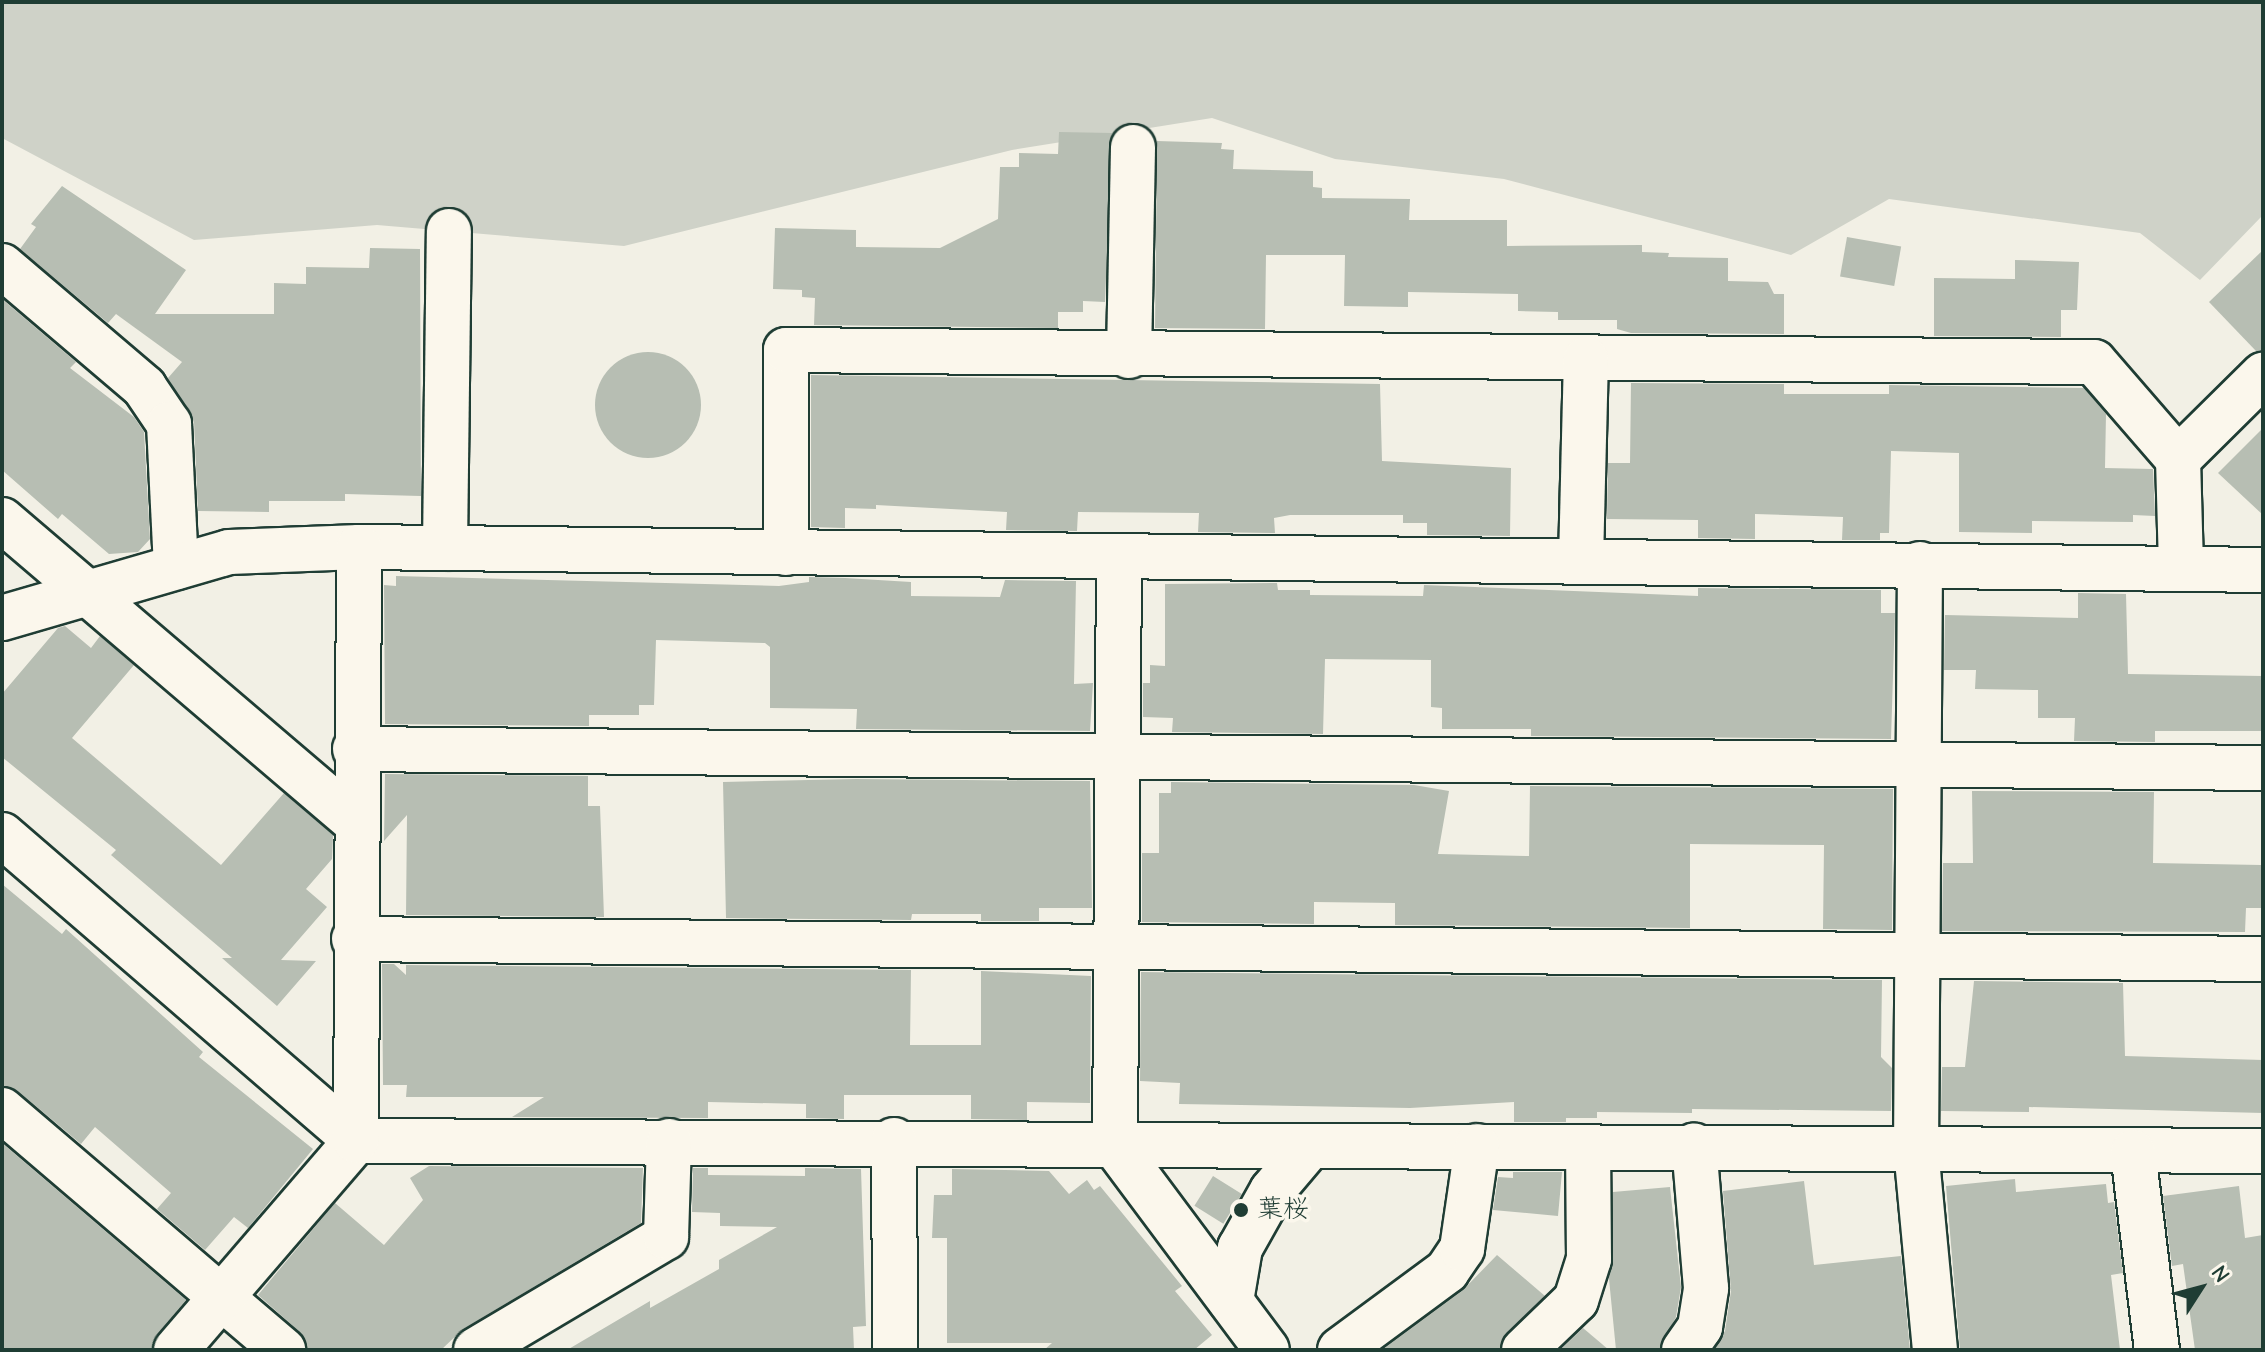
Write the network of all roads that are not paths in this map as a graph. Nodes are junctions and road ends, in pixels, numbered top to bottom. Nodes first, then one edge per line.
1 (1133, 147) dead end
2 (449, 231) dead end
3 (2, 266) edge
4 (1129, 356) junction
5 (1586, 359) junction
6 (2263, 375) edge
7 (2178, 459) junction
8 (2, 520) edge
9 (359, 547) junction
10 (445, 548) junction
11 (786, 553) junction
12 (1119, 556) junction
13 (1581, 561) junction
14 (1920, 564) junction
15 (2181, 566) junction
16 (176, 567) junction
17 (2263, 570) edge
18 (86, 592) junction
19 (2, 618) edge
20 (355, 749) junction
21 (1117, 757) junction
22 (1919, 765) junction
23 (2263, 768) edge
24 (355, 821) junction
25 (2, 835) edge
26 (354, 939) junction
27 (1116, 947) junction
28 (1917, 955) junction
29 (2263, 959) edge
30 (2, 1110) edge
31 (894, 1140) junction
32 (356, 1141) junction
33 (669, 1141) junction
34 (1115, 1146) junction
35 (1310, 1146) junction
36 (1477, 1146) junction
37 (1694, 1146) junction
38 (1588, 1147) junction
39 (1916, 1149) junction
40 (2263, 1151) edge
41 (2133, 1152) junction
42 (221, 1298) junction
43 (1231, 1301) junction
44 (176, 1350) edge
45 (283, 1350) edge
46 (476, 1350) edge
47 (895, 1350) edge
48 (1267, 1350) edge
49 (1340, 1350) edge
50 (1524, 1350) edge
51 (1684, 1350) edge
52 (1935, 1350) edge
53 (2157, 1350) edge

1 - 4 street
2 - 10 street
3 - 16 street
4 - 5 street
4 - 11 street
5 - 7 street
5 - 13 street
6 - 7 street
7 - 15 street
8 - 18 street
9 - 10 street
9 - 16 street
9 - 20 street
10 - 11 street
11 - 12 street
12 - 13 street
12 - 21 street
13 - 14 street
14 - 15 street
14 - 22 street
15 - 17 street
16 - 18 street
18 - 19 street
18 - 24 street
20 - 21 street
20 - 24 street
21 - 22 street
21 - 27 street
22 - 23 street
22 - 28 street
24 - 26 street
25 - 32 street
26 - 27 street
26 - 32 street
27 - 28 street
27 - 34 street
28 - 29 street
28 - 39 street
30 - 42 street
31 - 33 street
31 - 34 street
31 - 47 street
32 - 33 street
32 - 42 street
33 - 46 street
34 - 35 street
34 - 43 street
35 - 36 street
35 - 43 street
36 - 38 street
36 - 49 street
37 - 38 street
37 - 39 street
37 - 51 street
38 - 50 street
39 - 41 street
39 - 52 street
40 - 41 street
41 - 53 street
42 - 44 street
42 - 45 street
43 - 48 street

